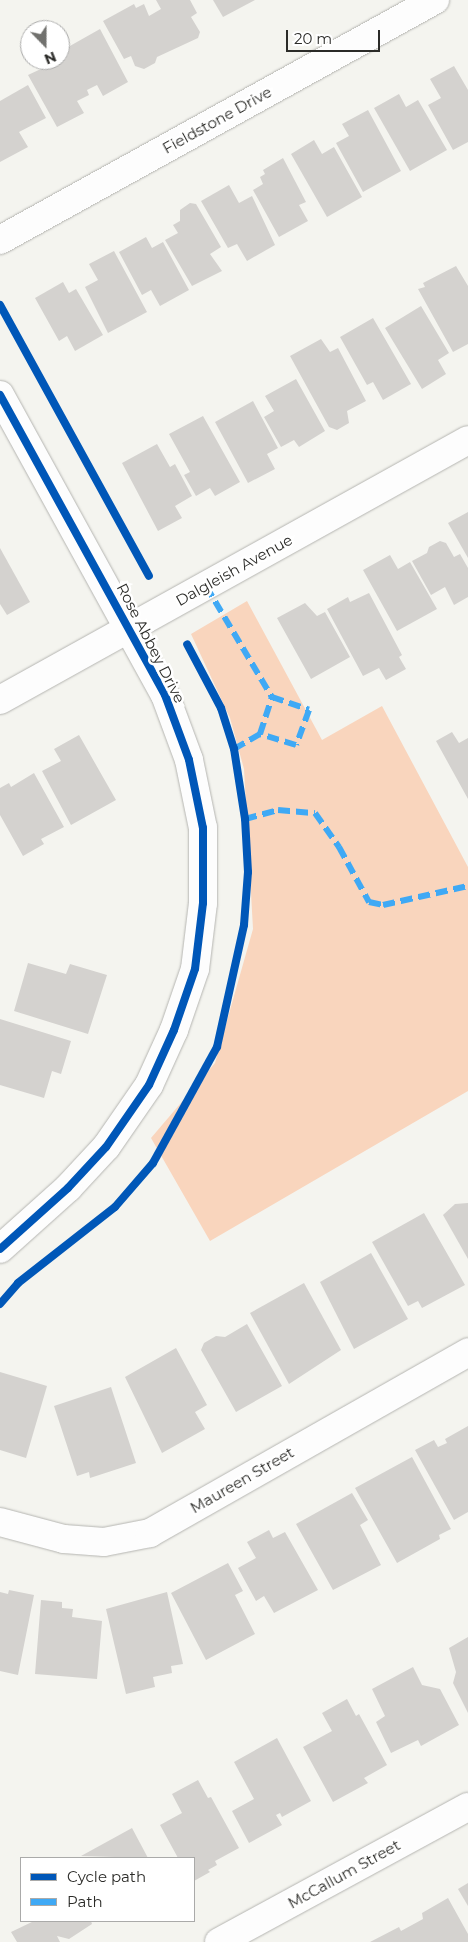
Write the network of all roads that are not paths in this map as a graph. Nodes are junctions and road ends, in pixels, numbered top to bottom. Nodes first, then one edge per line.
1 (434, 0) edge
2 (0, 240) edge
3 (0, 395) edge
4 (468, 440) edge
5 (129, 628) junction
6 (0, 700) edge
7 (0, 1249) edge
8 (468, 1352) edge
9 (0, 1522) edge
10 (468, 1807) edge
11 (219, 1942) edge

1 - 2 street, Fieldstone Drive
3 - 5 street, Rose Abbey Drive
4 - 5 street, Dalgleish Avenue
5 - 6 street, Dalgleish Avenue
5 - 7 street, Rose Abbey Drive
8 - 9 street, Maureen Street
10 - 11 street, McCallum Street

